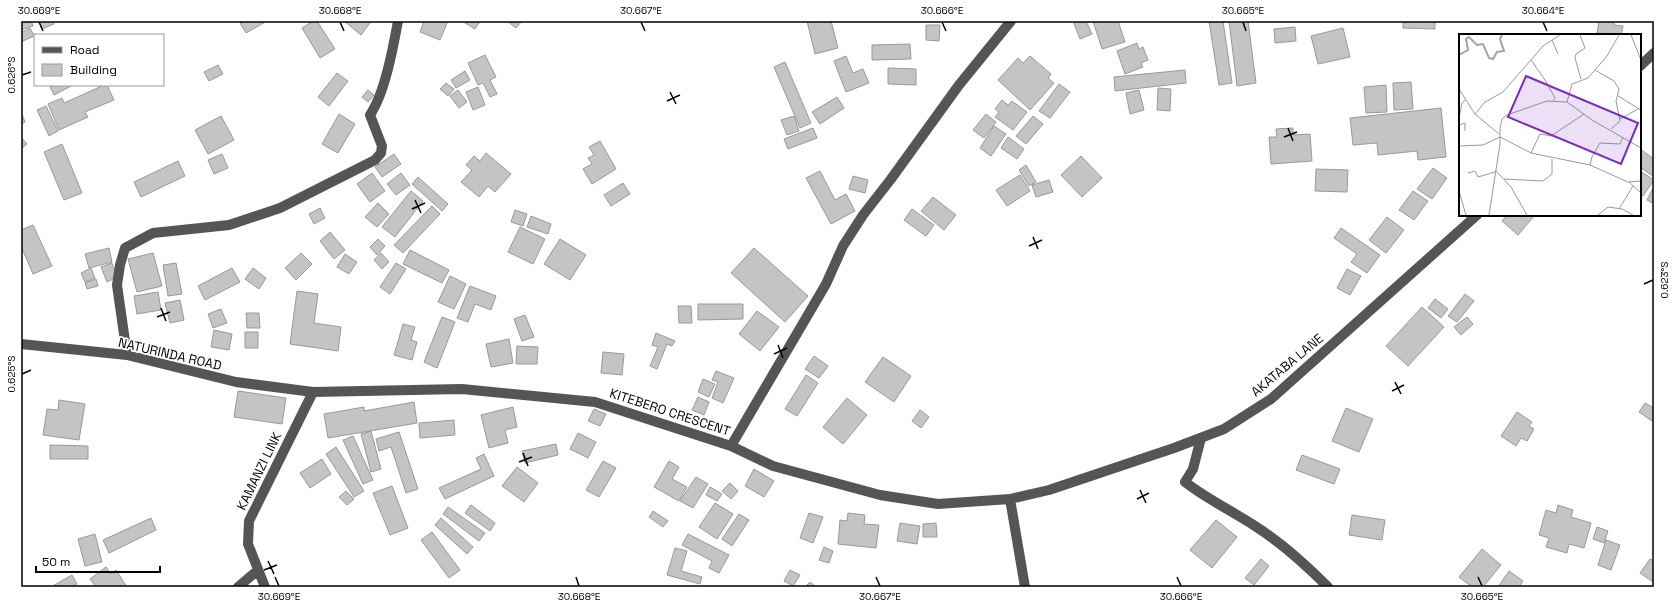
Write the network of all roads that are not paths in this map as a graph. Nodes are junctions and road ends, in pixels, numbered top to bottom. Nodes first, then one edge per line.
1 (398, 21) edge
2 (1011, 21) edge
3 (1654, 53) edge
4 (1641, 65) edge
5 (1476, 216) edge
6 (21, 344) edge
7 (127, 355) junction
8 (313, 392) junction
9 (1201, 438) junction
10 (731, 446) junction
11 (1010, 499) junction
12 (258, 570) junction
13 (238, 587) edge
14 (265, 587) edge
15 (1025, 587) edge
16 (1328, 587) edge

1 - 7 street
2 - 10 street
3 - 4 street
5 - 9 street, AKATABA LANE
6 - 7 street, NATURINDA ROAD
7 - 8 street, NATURINDA ROAD
8 - 10 street, KITEBERO CRESCENT
8 - 12 street, KAMANZI LINK
9 - 11 street, AKATABA LANE
9 - 16 street
10 - 11 street, KITEBERO CRESCENT
11 - 15 street
12 - 13 street
12 - 14 street, KAMANZI LINK

